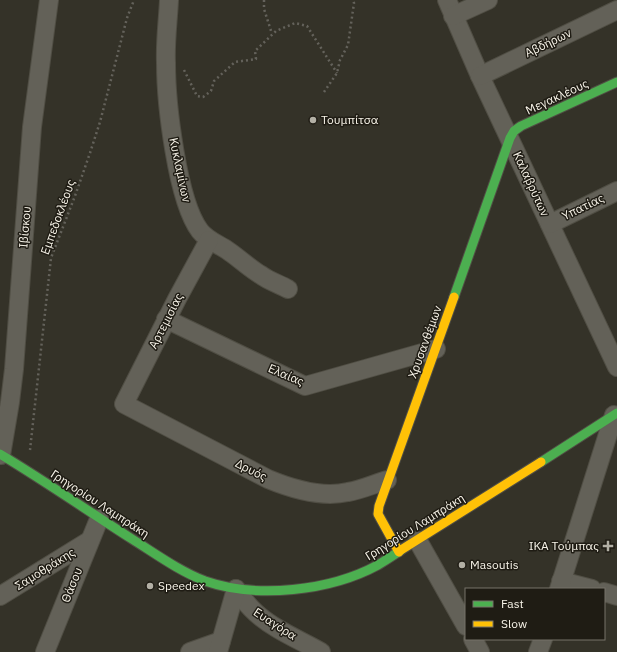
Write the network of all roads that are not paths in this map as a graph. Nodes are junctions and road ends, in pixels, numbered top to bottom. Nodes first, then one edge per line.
1 (48, 0) edge
2 (168, 0) edge
3 (488, 0) edge
4 (450, 8) edge
5 (617, 10) edge
6 (480, 76) junction
7 (617, 82) edge
8 (510, 138) junction
9 (617, 191) edge
10 (550, 224) junction
11 (209, 240) junction
12 (288, 289) dead end
13 (166, 319) junction
14 (436, 350) junction
15 (617, 367) edge
16 (124, 404) joint
17 (615, 414) edge
18 (0, 454) edge
19 (387, 480) junction
20 (98, 519) junction
21 (89, 541) junction
22 (418, 541) junction
23 (399, 552) junction
24 (560, 585) edge
25 (584, 588) edge
26 (236, 589) junction
27 (605, 592) edge
28 (0, 596) edge
29 (617, 596) edge
30 (465, 624) edge
31 (474, 640) edge
32 (543, 640) edge
33 (220, 646) edge
34 (45, 652) edge
35 (190, 652) edge
36 (321, 652) edge
37 (480, 652) edge
38 (538, 652) edge

1 - 18 street, Ιβίσκου
2 - 11 street, Κυκλαμίνων
3 - 4 street
4 - 6 street, Καλαβρύτων
5 - 6 street, Αβδήρων
6 - 8 street, Καλαβρύτων
7 - 8 main road, Μεγακλέους
8 - 10 street, Καλαβρύτων
8 - 14 main road, Χρυσανθέμων
9 - 10 street, Υπατίας
10 - 15 street, Καλαβρύτων
11 - 12 street, Κυκλαμίνων
11 - 13 street, Αρτεμισίας
13 - 14 street, Ελαίας
13 - 16 street, Αρτεμισίας
14 - 19 main road, Χρυσανθέμων
16 - 19 street, Δρυός
17 - 22 main road, Γρηγορίου Λαμπράκη
17 - 24 street
18 - 20 main road, Γρηγορίου Λαμπράκη
19 - 23 main road, Χρυσανθέμων
20 - 21 street, Θάσου
20 - 26 main road, Γρηγορίου Λαμπράκη
21 - 28 street, Σαμοθράκης
21 - 34 street, Θάσου
22 - 23 main road, Γρηγορίου Λαμπράκη
22 - 30 street
23 - 26 main road, Γρηγορίου Λαμπράκη
24 - 25 street
26 - 33 street
26 - 36 street, Ευαγόρα
27 - 29 street
31 - 37 street
32 - 38 street
33 - 35 street

